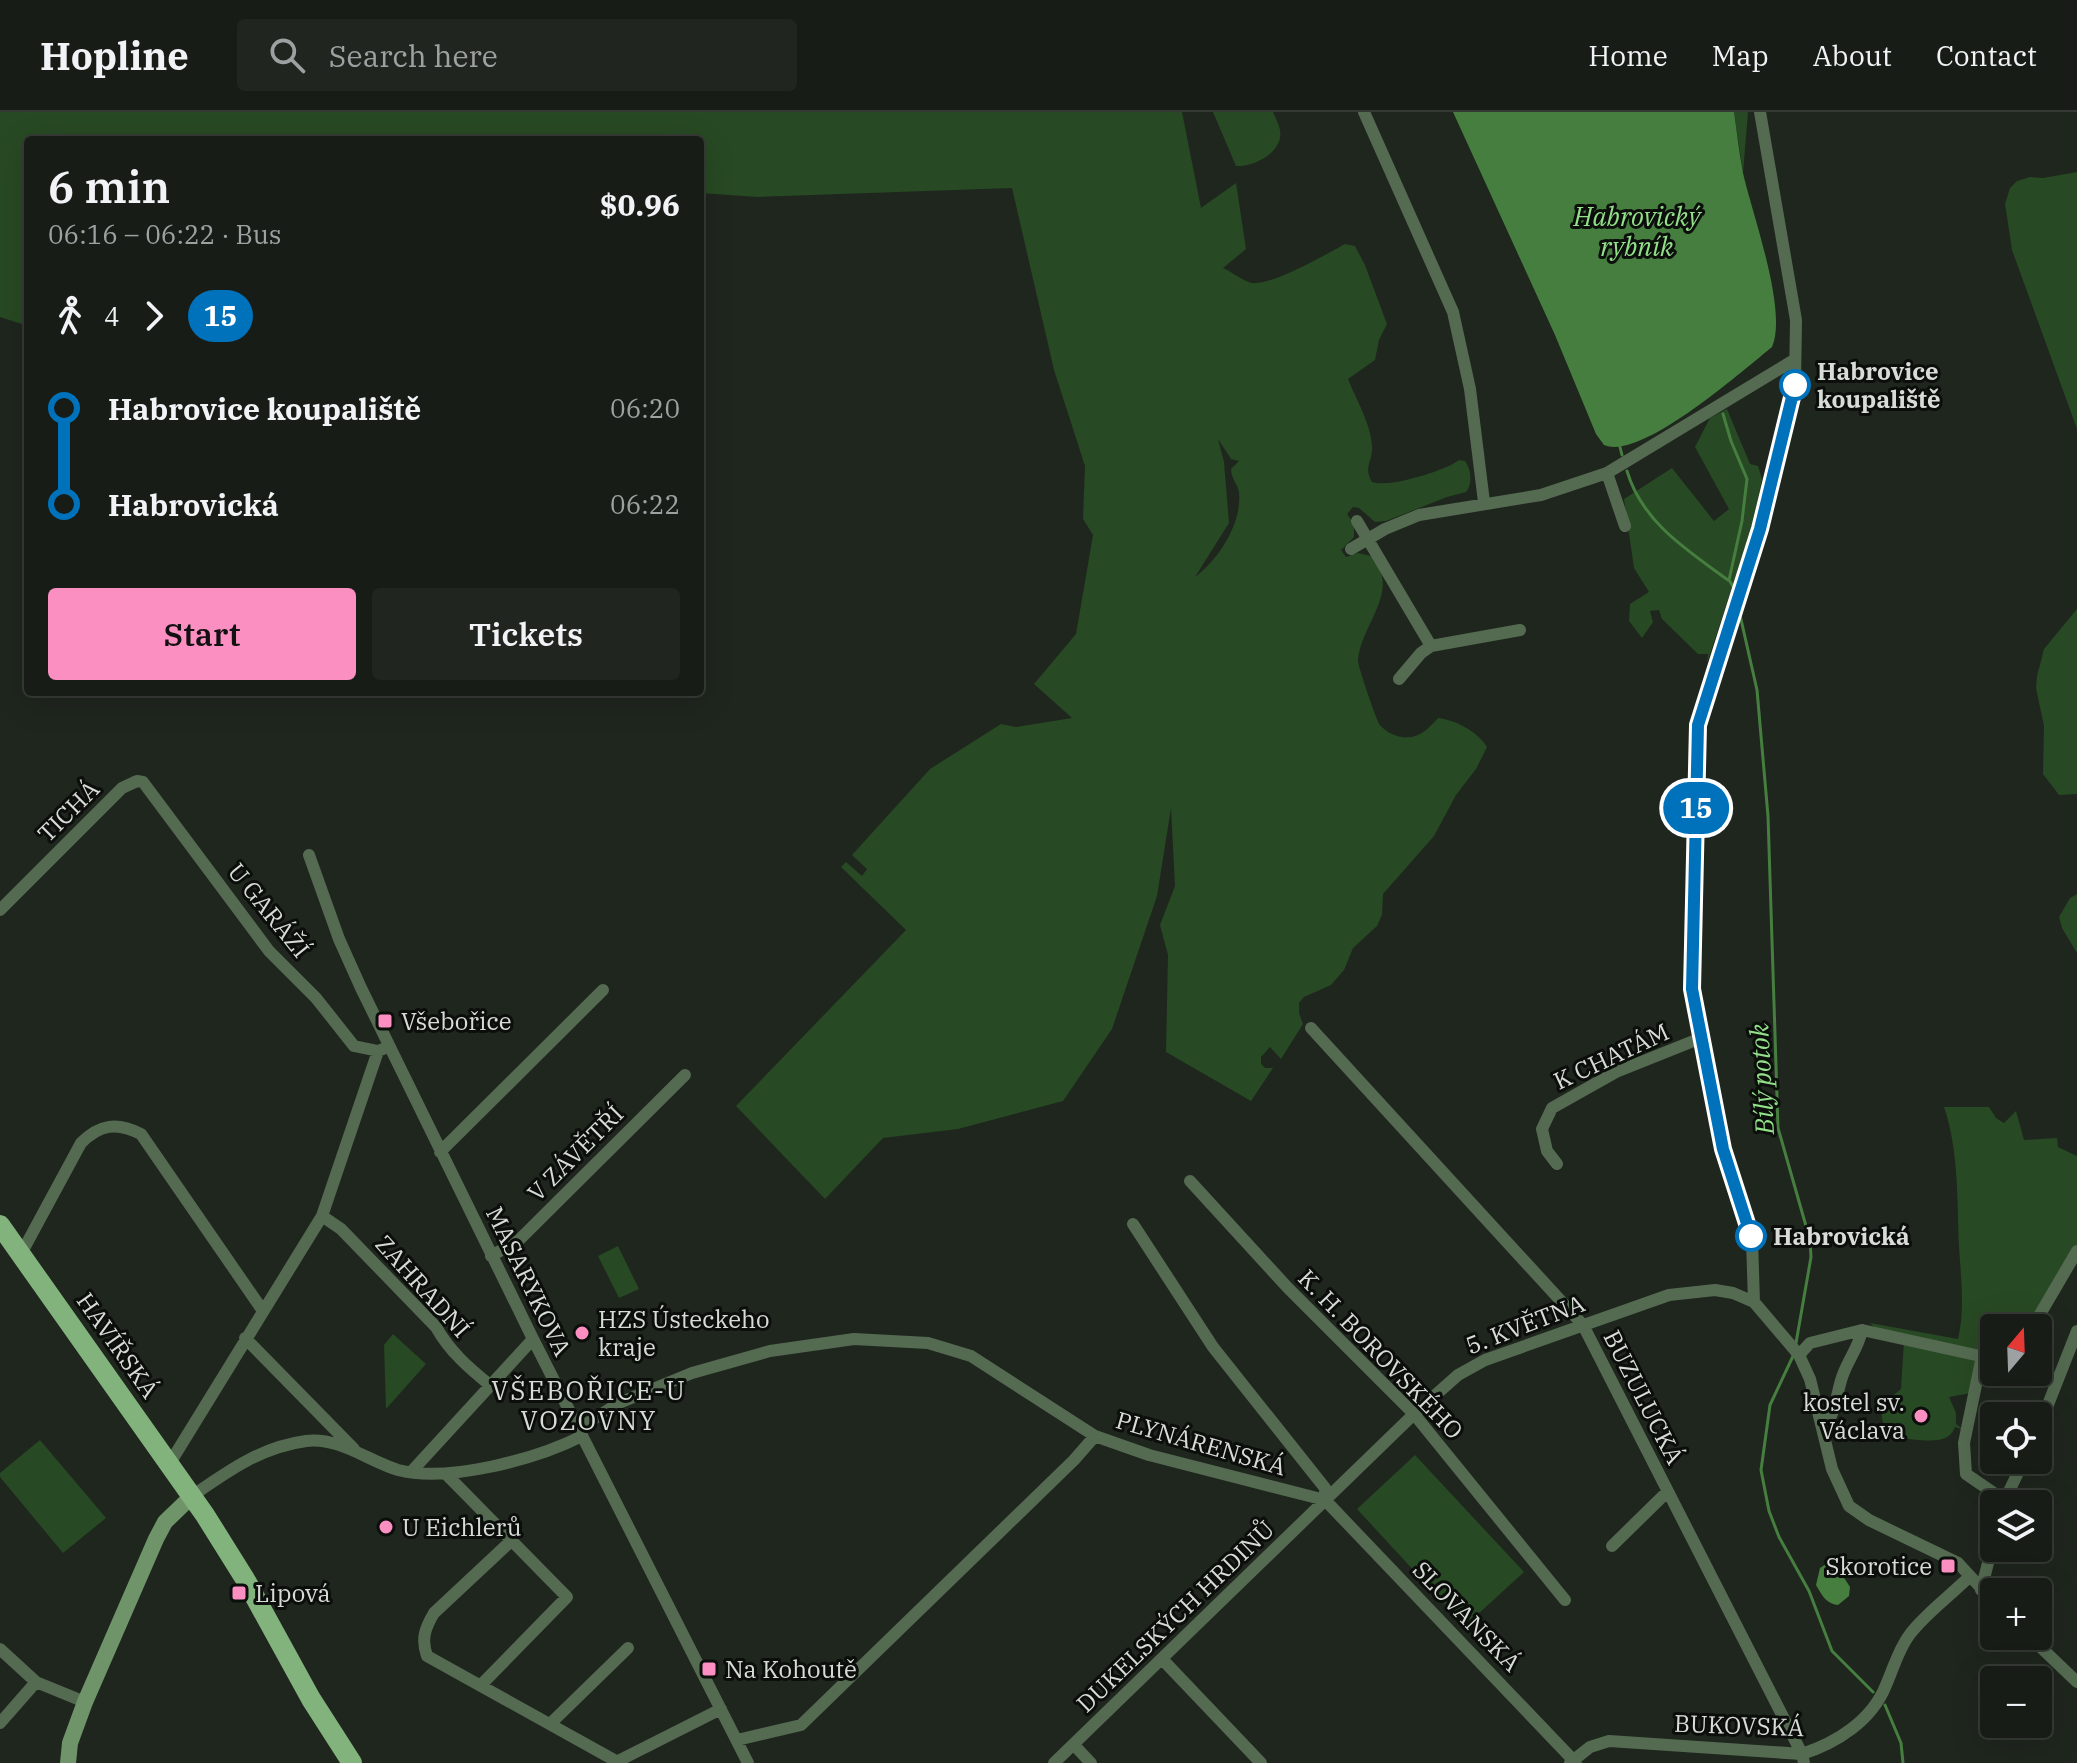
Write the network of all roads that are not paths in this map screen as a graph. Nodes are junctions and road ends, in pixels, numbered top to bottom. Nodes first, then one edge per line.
1 (1364, 112) edge
2 (1760, 112) edge
3 (1794, 360) junction
4 (1607, 473) junction
5 (1484, 502) junction
6 (1357, 521) dead end
7 (1625, 526) dead end
8 (1367, 538) junction
9 (1351, 549) dead end
10 (1520, 630) dead end
11 (1431, 646) junction
12 (1399, 679) dead end
13 (137, 781) joint
14 (309, 855) dead end
15 (0, 910) edge
16 (603, 990) dead end
17 (1311, 1028) dead end
18 (1701, 1038) junction
19 (384, 1048) junction
20 (685, 1075) dead end
21 (440, 1152) junction
22 (1557, 1164) dead end
23 (1190, 1181) dead end
24 (322, 1216) junction
25 (1133, 1224) dead end
26 (0, 1225) edge
27 (2077, 1251) edge
28 (21, 1254) junction
29 (491, 1256) junction
30 (1754, 1302) junction
31 (263, 1311) junction
32 (2040, 1314) edge
33 (1583, 1325) junction
34 (1862, 1330) junction
35 (2077, 1331) edge
36 (245, 1338) junction
37 (533, 1339) junction
38 (1796, 1351) junction
39 (1980, 1355) edge
40 (491, 1386) junction
41 (1980, 1386) edge
42 (2049, 1402) edge
43 (1414, 1414) junction
44 (1824, 1426) junction
45 (580, 1433) junction
46 (1095, 1436) junction
47 (356, 1452) junction
48 (170, 1463) junction
49 (411, 1472) junction
50 (446, 1474) junction
51 (1988, 1490) edge
52 (1667, 1492) junction
53 (192, 1496) junction
54 (1325, 1500) junction
55 (511, 1541) junction
56 (1612, 1546) dead end
57 (1969, 1577) junction
58 (1980, 1589) edge
59 (1565, 1600) dead end
60 (628, 1648) dead end
61 (0, 1649) edge
62 (2044, 1650) edge
63 (1162, 1659) junction
64 (36, 1682) junction
65 (2077, 1682) edge
66 (481, 1685) junction
67 (85, 1702) junction
68 (721, 1709) junction
69 (0, 1723) edge
70 (551, 1723) junction
71 (737, 1740) junction
72 (1074, 1745) junction
73 (1803, 1759) edge
74 (615, 1762) edge
75 (1573, 1762) edge
76 (68, 1763) edge
77 (352, 1763) edge
78 (748, 1763) edge
79 (1054, 1763) edge
80 (1091, 1763) edge
81 (1261, 1763) edge

1 - 5 street
2 - 3 street, K CHATÁM
3 - 4 street
3 - 18 street, K CHATÁM
4 - 5 street
4 - 7 street
5 - 8 street
6 - 8 street
8 - 9 street
8 - 11 street
10 - 11 street
11 - 12 street
13 - 15 street, TICHÁ
13 - 19 street, U GARÁŽÍ
14 - 19 street, MASARYKOVA
16 - 21 street
17 - 33 street, BUZULUCKÁ
18 - 22 street, K CHATÁM
18 - 30 street, K CHATÁM
19 - 21 street, MASARYKOVA
19 - 24 street
20 - 29 street, V ZÁVĚTŘÍ
21 - 29 street, MASARYKOVA
23 - 43 street, K. H. BOROVSKÉHO
24 - 31 street
24 - 40 street, ZAHRADNÍ
25 - 54 street
26 - 28 main road, HAVÍŘSKÁ
27 - 32 street
28 - 31 street
28 - 48 main road, HAVÍŘSKÁ
29 - 37 street, MASARYKOVA
30 - 33 street, 5. KVĚTNA
30 - 38 street
31 - 36 street
33 - 43 street, 5. KVĚTNA
33 - 52 street, BUZULUCKÁ
34 - 38 street
34 - 39 street
34 - 44 street
35 - 42 street
36 - 47 street, PLYNÁRENSKÁ
36 - 48 street
37 - 40 street
37 - 45 street, MASARYKOVA
38 - 44 street
40 - 49 street
41 - 51 street
43 - 54 street, 5. KVĚTNA
43 - 59 street, K. H. BOROVSKÉHO
44 - 57 street
45 - 46 street, PLYNÁRENSKÁ
45 - 50 street, PLYNÁRENSKÁ
45 - 68 street, MASARYKOVA
46 - 54 street, PLYNÁRENSKÁ
46 - 71 street
47 - 49 street, PLYNÁRENSKÁ
47 - 53 street, PLYNÁRENSKÁ
48 - 53 main road, HAVÍŘSKÁ
49 - 50 street, PLYNÁRENSKÁ
50 - 55 street
52 - 56 street
52 - 73 street, BUZULUCKÁ
53 - 67 street
53 - 77 main road, HAVÍŘSKÁ
54 - 63 street, DUKELSKÝCH HRDINŮ
54 - 75 street, SLOVANSKÁ
55 - 66 street
55 - 66 street
57 - 58 street
57 - 73 street, BUKOVSKÁ
60 - 70 street
61 - 64 street
62 - 65 street
63 - 72 street, DUKELSKÝCH HRDINŮ
63 - 81 street
64 - 67 street
64 - 69 street
66 - 70 street
67 - 76 street
68 - 71 street, MASARYKOVA
68 - 74 street
70 - 74 street
71 - 78 street, MASARYKOVA
72 - 79 street, DUKELSKÝCH HRDINŮ
72 - 80 street
73 - 75 street, BUKOVSKÁ

